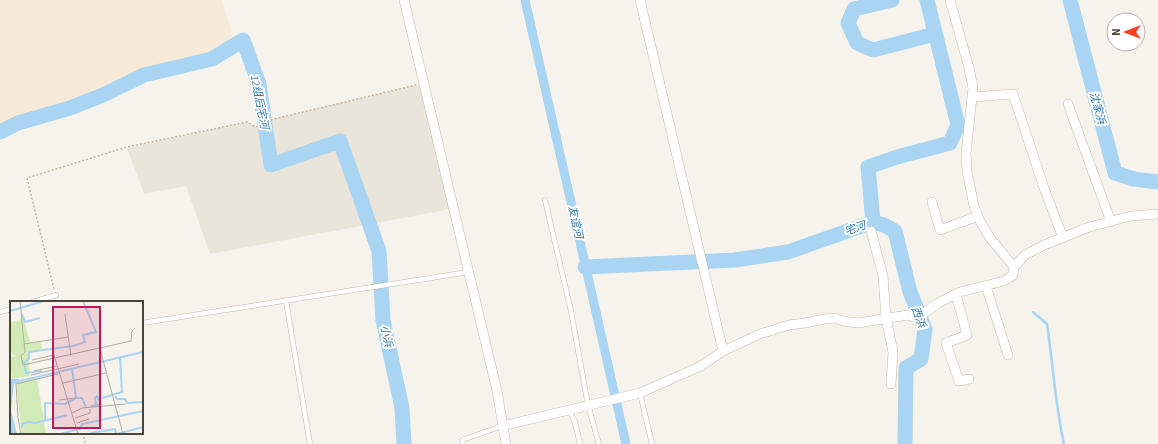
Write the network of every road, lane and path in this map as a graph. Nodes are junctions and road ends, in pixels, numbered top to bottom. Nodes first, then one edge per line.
1 (404, 0) edge
2 (640, 0) edge
3 (950, 0) edge
4 (424, 83) junction
5 (973, 97) junction
6 (1068, 104) dead end
7 (545, 200) dead end
8 (932, 202) dead end
9 (1158, 214) edge
10 (978, 216) junction
11 (1111, 222) junction
12 (871, 231) dead end
13 (1063, 238) junction
14 (1014, 267) junction
15 (469, 272) junction
16 (986, 286) junction
17 (956, 294) junction
18 (56, 295) joint
19 (36, 301) edge
20 (286, 301) junction
21 (10, 309) edge
22 (0, 312) edge
23 (886, 318) junction
24 (143, 323) edge
25 (723, 351) junction
26 (1008, 356) dead end
27 (968, 379) dead end
28 (891, 384) dead end
29 (640, 394) junction
30 (592, 405) junction
31 (568, 410) junction
32 (502, 426) junction
33 (83, 434) edge
34 (85, 444) edge
35 (310, 444) edge
36 (463, 444) edge
37 (506, 444) edge
38 (580, 444) edge
39 (599, 444) edge
40 (652, 444) edge

1 - 4 street
2 - 25 street
3 - 5 street
4 - 15 street
4 - 18 path
5 - 10 street
5 - 13 street
6 - 11 street
7 - 30 lane
8 - 10 street
9 - 11 street
10 - 14 street
11 - 13 street
12 - 23 street
13 - 14 street
14 - 16 street
15 - 20 lane
15 - 32 street
16 - 17 street
16 - 26 street
17 - 23 street
17 - 27 street
18 - 19 lane
20 - 24 lane
20 - 35 lane
21 - 22 lane
23 - 25 street
23 - 28 street
25 - 29 street
29 - 30 street
29 - 40 lane
30 - 31 street
30 - 39 lane
31 - 32 street
31 - 38 lane
32 - 36 lane
32 - 37 street
33 - 34 path

